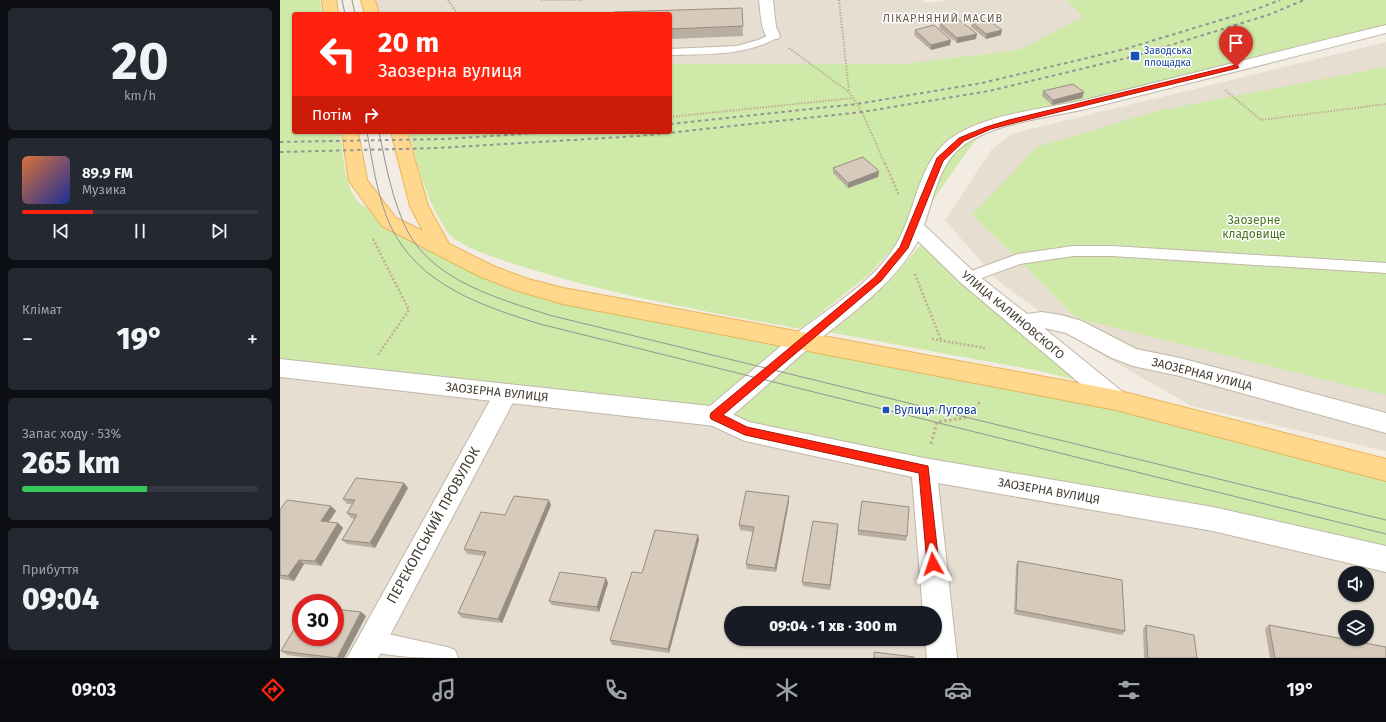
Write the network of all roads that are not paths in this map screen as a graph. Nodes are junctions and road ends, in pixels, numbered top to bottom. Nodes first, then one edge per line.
1 (329, 0) edge
2 (368, 0) edge
3 (766, 0) edge
4 (331, 12) edge
5 (371, 12) edge
6 (1386, 29) edge
7 (773, 36) joint
8 (672, 52) edge
9 (350, 134) edge
10 (399, 134) edge
11 (914, 226) junction
12 (441, 247) junction
13 (1386, 268) edge
14 (968, 278) junction
15 (1022, 323) junction
16 (802, 341) junction
17 (280, 368) edge
18 (506, 393) junction
19 (1116, 400) junction
20 (715, 416) junction
21 (1386, 423) edge
22 (924, 469) junction
23 (1386, 470) edge
24 (1386, 559) edge
25 (366, 650) edge
26 (447, 658) edge
27 (942, 658) edge

1 - 4 main road
2 - 5 main road
3 - 7 street
6 - 11 street
7 - 8 lane
9 - 12 main road
10 - 12 main road
11 - 14 street, УЛИЦА КАЛИНОВСКОГО
11 - 16 street
12 - 16 main road
13 - 14 lane
14 - 15 street, УЛИЦА КАЛИНОВСКОГО
15 - 19 street, УЛИЦА КАЛИНОВСКОГО
15 - 21 street, ЗАОЗЕРНАЯ УЛИЦА
16 - 19 main road
16 - 20 street
17 - 18 street, ЗАОЗЕРНА ВУЛИЦЯ
18 - 20 street, ЗАОЗЕРНА ВУЛИЦЯ
18 - 25 street, ПЕРЕКОПСЬКИЙ ПРОВУЛОК
19 - 23 main road
20 - 22 street, ЗАОЗЕРНА ВУЛИЦЯ
22 - 24 street, ЗАОЗЕРНА ВУЛИЦЯ
22 - 27 street
25 - 26 lane

